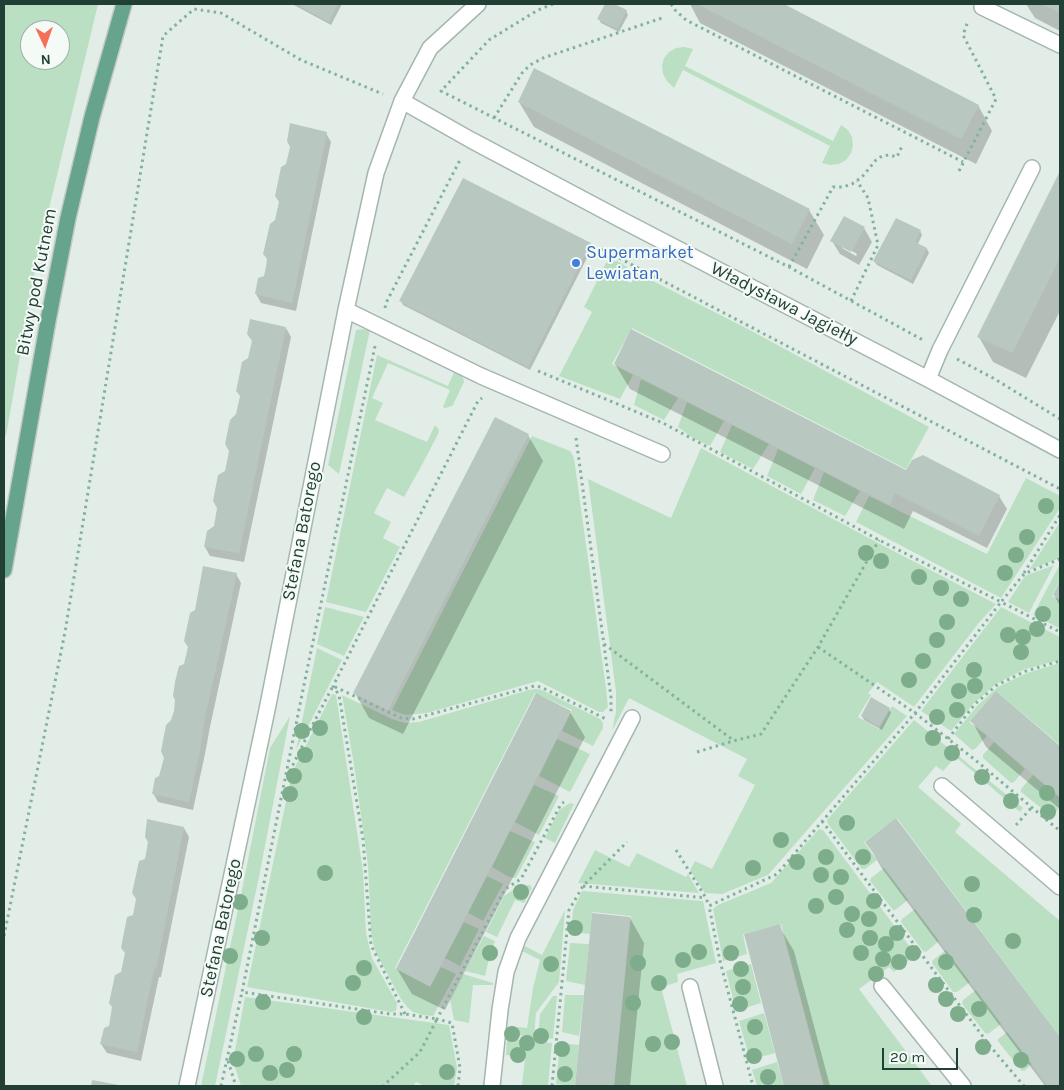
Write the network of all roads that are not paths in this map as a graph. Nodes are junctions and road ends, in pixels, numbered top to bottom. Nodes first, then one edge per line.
1 (124, 4) edge
2 (478, 4) edge
3 (982, 7) dead end
4 (1060, 45) edge
5 (402, 102) junction
6 (1032, 168) dead end
7 (346, 310) junction
8 (928, 379) junction
9 (1060, 450) edge
10 (662, 454) dead end
11 (4, 570) edge
12 (632, 718) dead end
13 (942, 786) dead end
14 (1060, 887) edge
15 (882, 986) dead end
16 (690, 987) dead end
17 (187, 1086) edge
18 (492, 1086) edge
19 (715, 1086) edge
20 (963, 1086) edge

1 - 11 main road, Bitwy pod Kutnem
2 - 5 street, Stefana Batorego
3 - 4 street
5 - 7 street, Stefana Batorego
5 - 8 street, Władysława Jagiełły
6 - 8 street
7 - 10 street
7 - 17 street, Stefana Batorego
8 - 9 street, Władysława Jagiełły
12 - 18 street
13 - 14 street
15 - 20 street
16 - 19 street

